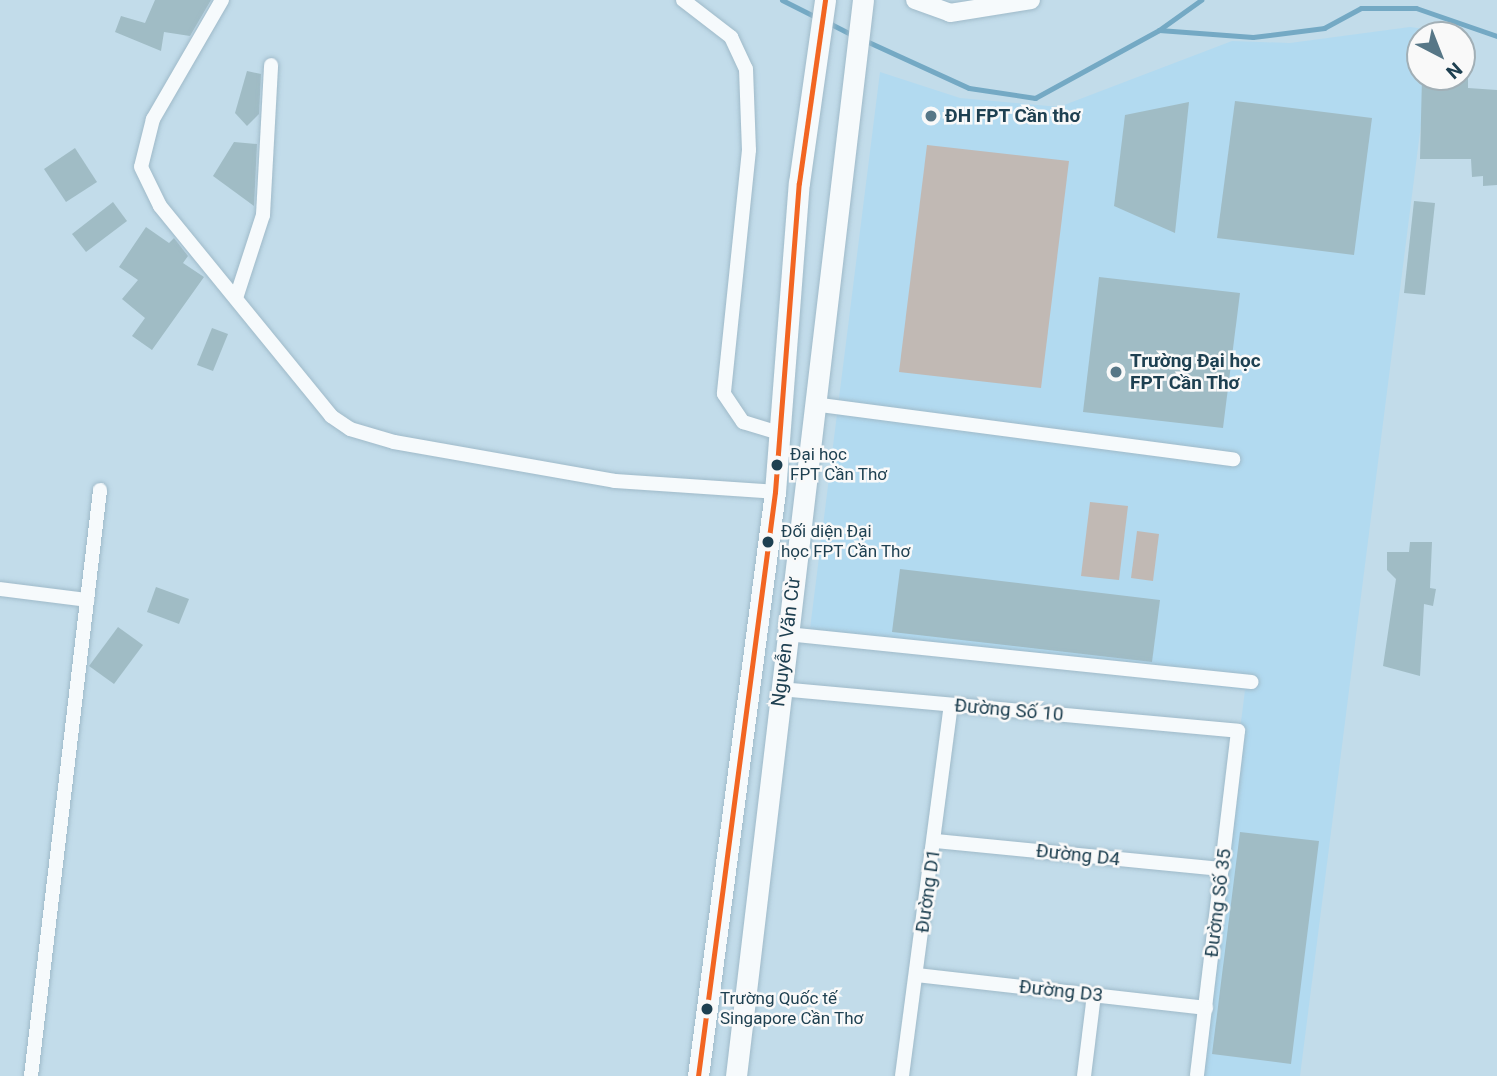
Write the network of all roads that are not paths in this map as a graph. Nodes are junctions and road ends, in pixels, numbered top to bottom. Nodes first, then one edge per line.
1 (222, 0) edge
2 (683, 0) edge
3 (825, 0) edge
4 (863, 0) edge
5 (915, 0) edge
6 (1031, 0) edge
7 (987, 4) edge
8 (271, 65) dead end
9 (237, 295) junction
10 (813, 404) junction
11 (780, 433) junction
12 (1233, 459) dead end
13 (100, 490) dead end
14 (775, 492) junction
15 (0, 589) edge
16 (87, 600) junction
17 (786, 634) junction
18 (1252, 682) dead end
19 (750, 685) junction
20 (780, 689) junction
21 (951, 705) junction
22 (1238, 731) joint
23 (935, 841) junction
24 (1222, 869) junction
25 (916, 975) junction
26 (1094, 995) junction
27 (1206, 1008) junction
28 (31, 1076) edge
29 (698, 1076) edge
30 (736, 1076) edge
31 (902, 1076) edge
32 (1084, 1076) edge
33 (1197, 1076) edge

1 - 9 street
2 - 11 street
3 - 11 main road, Nguyễn Văn Cừ
4 - 10 main road, Nguyễn Văn Cừ
5 - 7 street
6 - 7 street
8 - 9 street
9 - 14 street
10 - 12 street
10 - 17 main road, Nguyễn Văn Cừ
11 - 14 main road, Nguyễn Văn Cừ
13 - 16 street
14 - 19 main road, Nguyễn Văn Cừ
15 - 16 street
16 - 28 street
17 - 18 street
17 - 20 main road, Nguyễn Văn Cừ
19 - 20 main road
19 - 29 main road, Nguyễn Văn Cừ
20 - 21 street, Đường Số 10
20 - 30 main road, Nguyễn Văn Cừ
21 - 22 street, Đường Số 10
21 - 23 street, Đường D1
22 - 24 street, Đường Số 35
23 - 24 street, Đường D4
23 - 25 street, Đường D1
24 - 27 street, Đường Số 35
25 - 26 street, Đường D3
25 - 31 street, Đường D1
26 - 27 street, Đường D3
26 - 32 street
27 - 33 street, Đường Số 35

